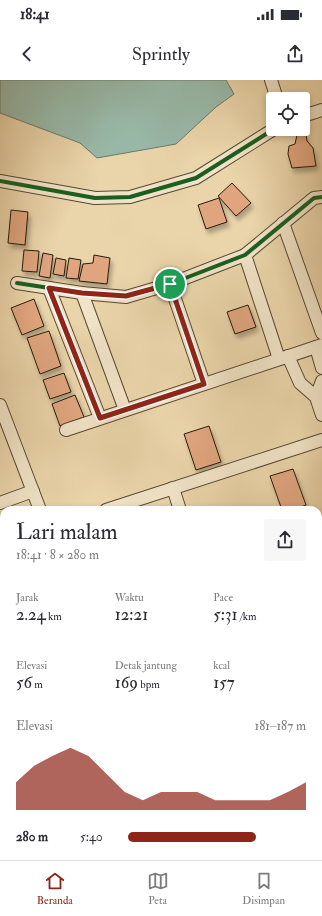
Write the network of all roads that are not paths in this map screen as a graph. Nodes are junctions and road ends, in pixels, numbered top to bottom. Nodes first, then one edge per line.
1 (271, 80) edge
2 (275, 92) edge
3 (322, 110) edge
4 (310, 114) edge
5 (266, 134) edge
6 (0, 180) edge
7 (322, 197) edge
8 (283, 222) junction
9 (244, 255) junction
10 (17, 283) dead end
11 (170, 284) junction
12 (49, 288) junction
13 (82, 293) junction
14 (322, 332) edge
15 (319, 346) edge
16 (283, 358) junction
17 (322, 368) edge
18 (322, 381) edge
19 (204, 384) junction
20 (316, 396) junction
21 (0, 405) edge
22 (125, 410) junction
23 (322, 415) edge
24 (100, 418) junction
25 (66, 430) dead end
26 (322, 440) edge
27 (173, 488) junction
28 (33, 491) junction
29 (0, 503) edge
30 (39, 506) edge
31 (118, 506) edge
32 (179, 506) edge

1 - 2 street
3 - 4 street
5 - 6 street
7 - 8 street
8 - 9 street
8 - 14 street
9 - 11 street
9 - 16 street
10 - 12 street
11 - 13 street
11 - 19 street
12 - 13 street
12 - 24 street
13 - 22 street
15 - 16 street
15 - 17 street
16 - 19 street
16 - 20 street
18 - 20 street
19 - 22 street
20 - 23 street
21 - 28 street
22 - 24 street
24 - 25 street
26 - 27 street
27 - 31 street
27 - 32 street
28 - 29 street
28 - 30 street

